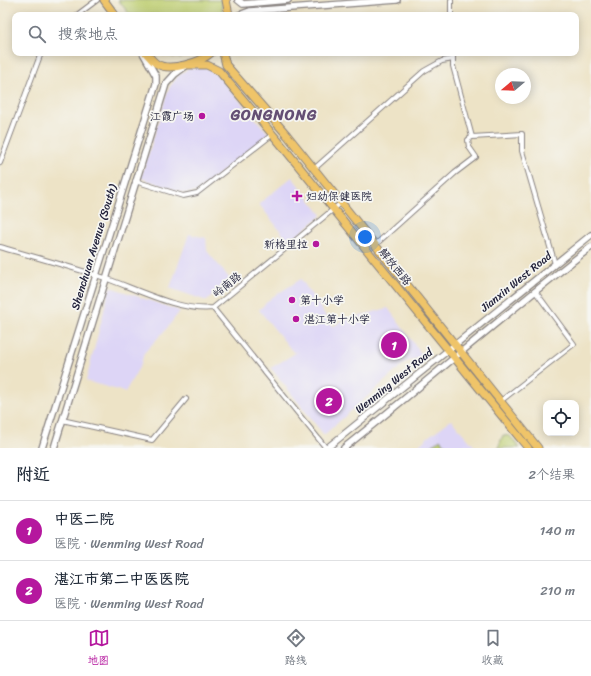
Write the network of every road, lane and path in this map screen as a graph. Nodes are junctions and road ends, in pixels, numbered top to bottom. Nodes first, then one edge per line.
1 (97, 0) edge
2 (104, 0) edge
3 (226, 0) edge
4 (238, 0) edge
5 (288, 0) edge
6 (397, 0) edge
7 (451, 0) edge
8 (81, 12) edge
9 (113, 12) edge
10 (228, 12) edge
11 (263, 12) edge
12 (451, 12) edge
13 (40, 56) edge
14 (145, 56) edge
15 (149, 56) edge
16 (205, 56) edge
17 (224, 56) edge
18 (453, 59) joint
19 (188, 65) junction
20 (273, 134) junction
21 (472, 138) junction
22 (0, 163) edge
23 (314, 170) junction
24 (135, 181) junction
25 (341, 203) junction
26 (334, 209) junction
27 (591, 235) edge
28 (374, 245) junction
29 (591, 246) edge
30 (0, 247) edge
31 (555, 264) junction
32 (96, 275) junction
33 (105, 278) junction
34 (535, 291) junction
35 (213, 308) junction
36 (454, 345) junction
37 (448, 350) junction
38 (461, 353) junction
39 (455, 358) junction
40 (186, 398) dead end
41 (502, 400) dead end
42 (62, 420) junction
43 (42, 448) edge
44 (54, 448) edge
45 (326, 448) edge
46 (344, 448) edge
47 (528, 448) edge
48 (538, 448) edge

1 - 8 street
2 - 9 main road
3 - 10 main road
4 - 5 street
6 - 11 street
7 - 12 street
13 - 22 street
14 - 32 street, Shenchuan Avenue (South)
15 - 19 main road, 解放西路
16 - 19 main road
17 - 23 main road, 解放西路
18 - 21 street
18 - 23 street
19 - 20 main road, 解放西路
19 - 24 street, Shenchuan Avenue (South)
20 - 24 street
20 - 26 main road, 解放西路
21 - 28 street
21 - 31 street
23 - 25 main road, 解放西路
24 - 33 street, Shenchuan Avenue (South)
25 - 26 street, 岭南路
25 - 28 main road, 解放西路
26 - 35 street, 岭南路
26 - 37 main road, 解放西路
27 - 31 street, Jianxin West Road
28 - 36 main road, 解放西路
29 - 34 street, Jianxin West Road
30 - 32 street, 岭南路
31 - 36 street, Jianxin West Road
32 - 33 street, 岭南路
32 - 43 street, Shenchuan Avenue (South)
33 - 35 street, 岭南路
33 - 42 street, Shenchuan Avenue (South)
34 - 38 street, Jianxin West Road
34 - 41 street
35 - 45 street
36 - 37 street, Wenming West Road
36 - 38 main road, 解放西路
37 - 39 main road, 解放西路
37 - 45 street, Wenming West Road
38 - 39 street, Wenming West Road
38 - 48 main road, 解放西路
39 - 46 street, Wenming West Road
39 - 47 main road, 解放西路
40 - 42 street
42 - 44 street, Shenchuan Avenue (South)

